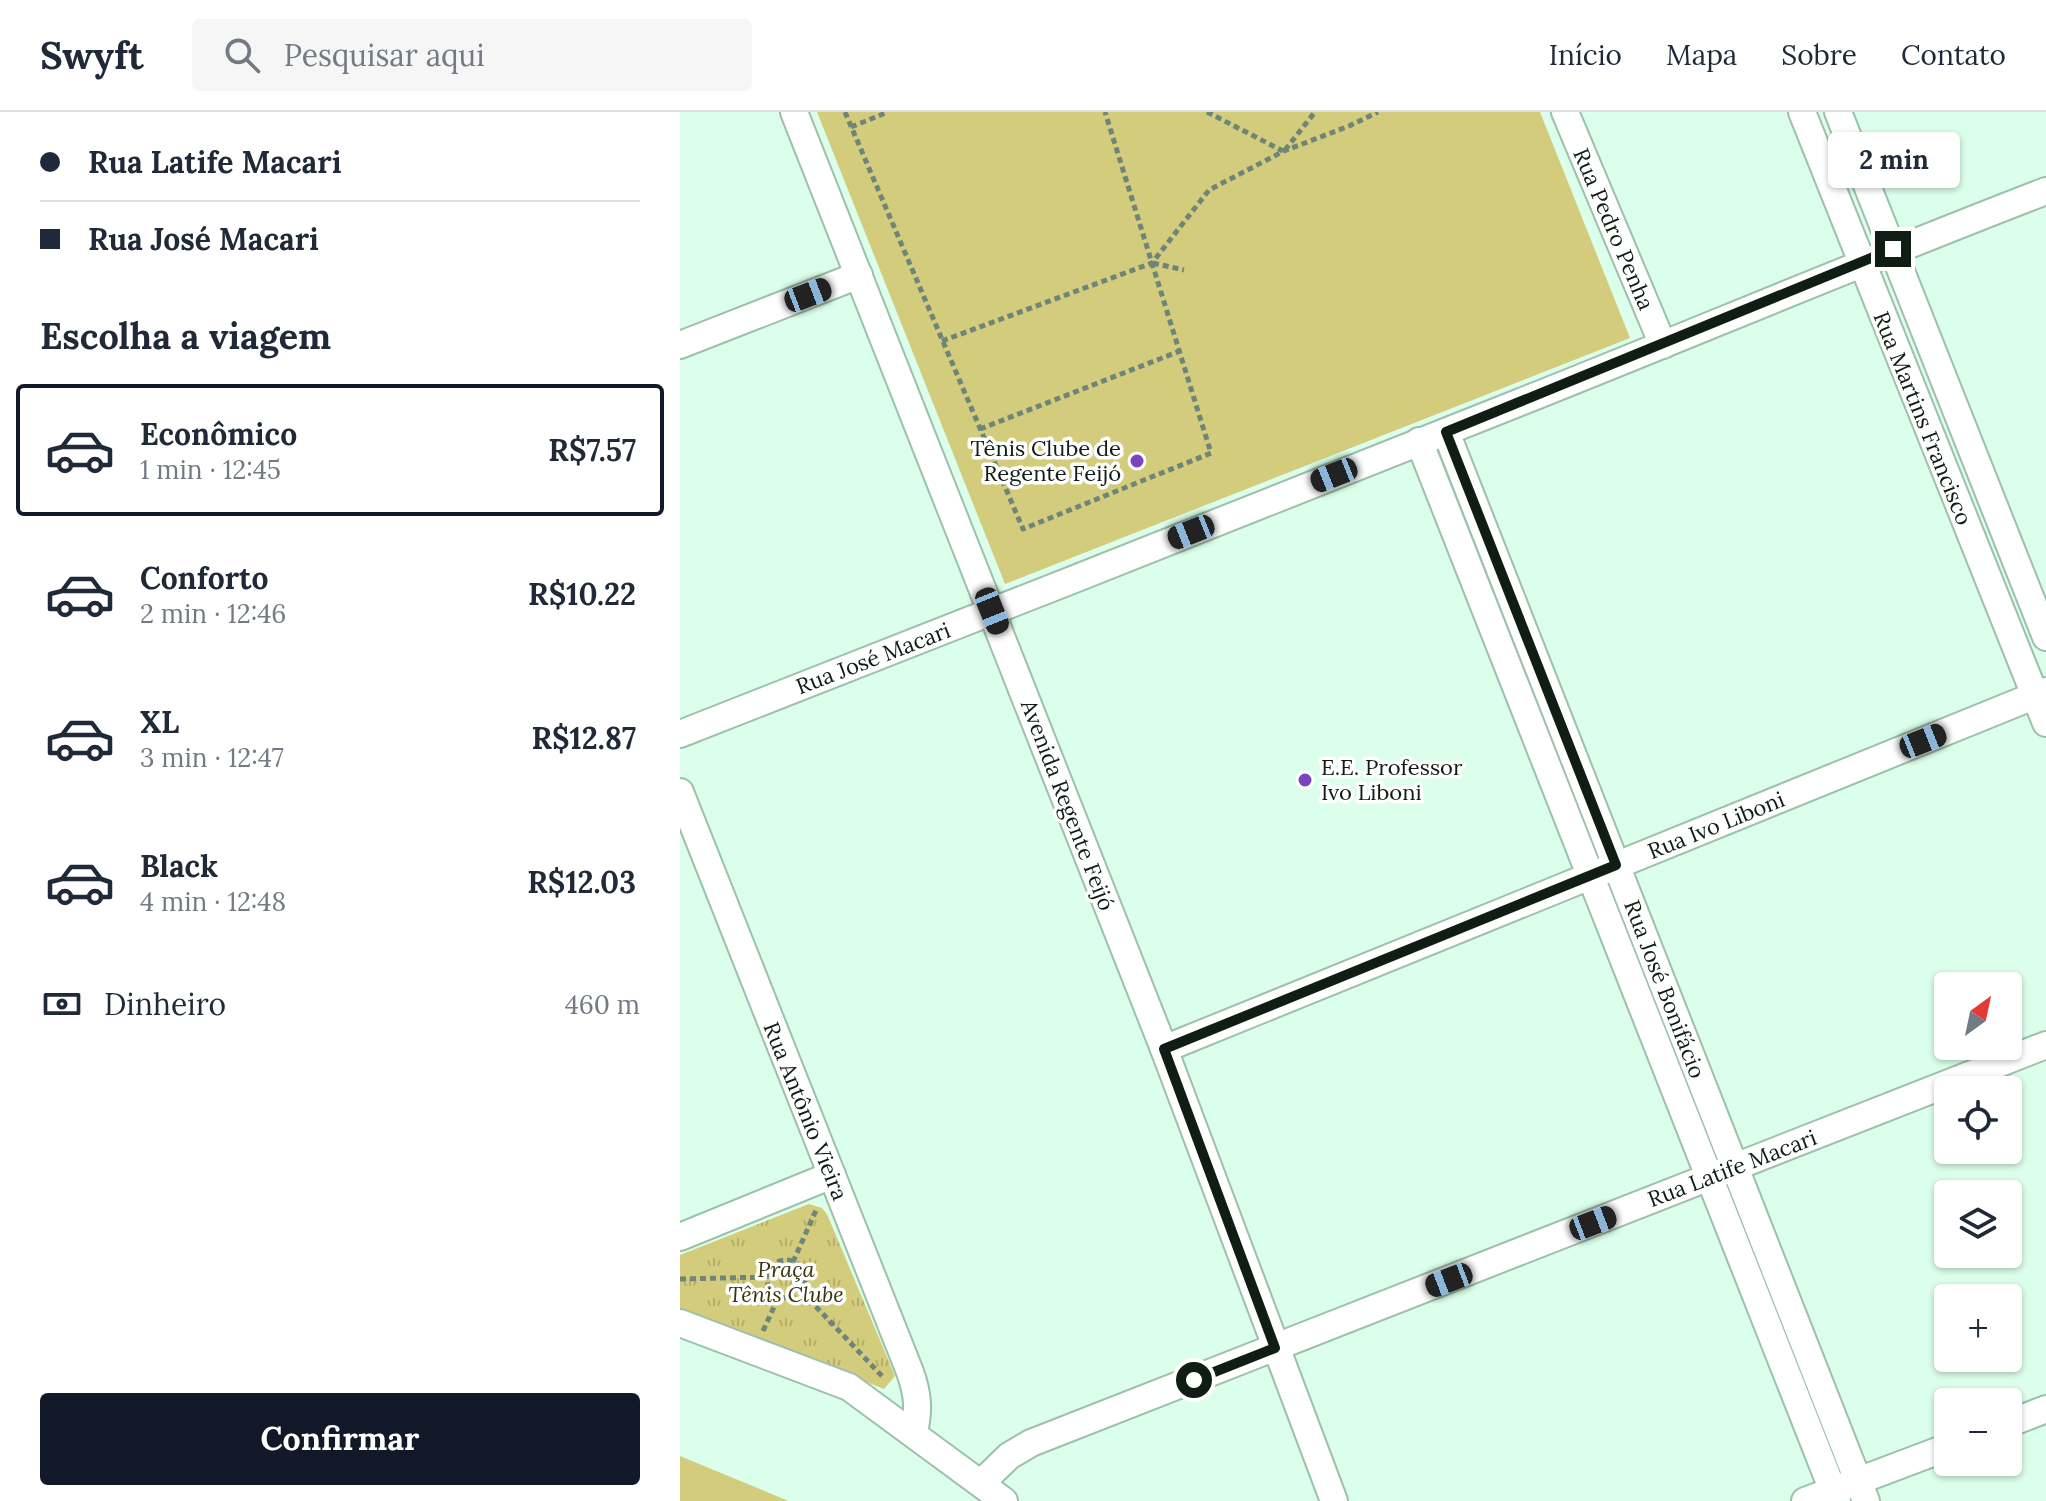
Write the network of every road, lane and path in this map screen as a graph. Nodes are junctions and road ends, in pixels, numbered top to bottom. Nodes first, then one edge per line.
1 (794, 112) edge
2 (845, 112) edge
3 (888, 112) edge
4 (1105, 112) edge
5 (1207, 112) edge
6 (1315, 112) edge
7 (1378, 112) edge
8 (1565, 112) edge
9 (1802, 112) edge
10 (1838, 112) edge
11 (851, 127) junction
12 (1284, 151) junction
13 (2046, 191) edge
14 (1893, 249) junction
15 (1861, 262) junction
16 (1152, 263) junction
17 (1184, 270) dead end
18 (859, 275) junction
19 (942, 341) junction
20 (680, 345) edge
21 (1663, 345) junction
22 (1180, 351) junction
23 (980, 429) junction
24 (1446, 432) junction
25 (1419, 441) junction
26 (992, 611) junction
27 (2046, 637) edge
28 (1541, 674) junction
29 (1516, 686) junction
30 (2041, 694) edge
31 (2046, 723) edge
32 (680, 734) edge
33 (680, 792) edge
34 (1616, 865) junction
35 (1590, 874) junction
36 (2046, 1045) edge
37 (1164, 1049) junction
38 (1735, 1168) junction
39 (832, 1175) junction
40 (1709, 1177) junction
41 (680, 1237) edge
42 (793, 1262) junction
43 (767, 1277) junction
44 (680, 1279) edge
45 (802, 1292) junction
46 (779, 1296) junction
47 (680, 1323) edge
48 (1275, 1348) junction
49 (755, 1350) junction
50 (886, 1381) dead end
51 (2046, 1409) edge
52 (2022, 1418) edge
53 (914, 1432) junction
54 (1934, 1454) edge
55 (981, 1483) junction
56 (1862, 1491) edge
57 (1835, 1496) edge
58 (1004, 1501) edge
59 (1334, 1501) edge
60 (1805, 1501) edge

1 - 18 street, Avenida Regente Feijó
2 - 11 path
3 - 11 path
4 - 16 path
5 - 12 path
6 - 12 path
7 - 12 path
8 - 21 street, Rua Pedro Penha
9 - 15 street, Rua Martins Francisco
10 - 14 street, Rua Martins Francisco
11 - 19 path
12 - 16 path
13 - 14 street, Rua José Macari
14 - 15 street, Rua José Macari
14 - 27 street, Rua Martins Francisco
15 - 21 street, Rua José Macari
15 - 30 street, Rua Martins Francisco
16 - 17 path
16 - 19 path
16 - 22 path
18 - 20 street
18 - 26 street, Avenida Regente Feijó
19 - 23 path
21 - 24 street, Rua José Macari
22 - 23 path
22 - 23 path
24 - 25 street, Rua José Macari
24 - 28 street, Rua José Bonifácio
25 - 26 street, Rua José Macari
25 - 29 street, Rua José Bonifácio
26 - 32 street, Rua José Macari
26 - 37 street, Avenida Regente Feijó
28 - 29 street
28 - 34 street, Rua José Bonifácio
29 - 35 street, Rua José Bonifácio
30 - 31 street, Rua Martins Francisco
30 - 34 street, Rua Ivo Liboni
33 - 39 street, Rua Antônio Vieira
34 - 35 street, Rua Ivo Liboni
34 - 38 street, Rua José Bonifácio
35 - 37 street, Rua Ivo Liboni
35 - 40 street, Rua José Bonifácio
36 - 38 street, Rua Latife Macari
37 - 48 street, Avenida Regente Feijó
38 - 40 street, Rua Latife Macari
38 - 56 street, Rua José Bonifácio
39 - 41 street
39 - 42 path
39 - 53 street, Rua Antônio Vieira
40 - 48 street, Rua Latife Macari
40 - 57 street, Rua José Bonifácio
42 - 43 path
42 - 45 path
43 - 44 path
43 - 46 path
45 - 46 path
45 - 50 path
46 - 49 path
47 - 49 street
48 - 55 street, Rua Latife Macari
48 - 59 street, Avenida Regente Feijó
49 - 53 street
51 - 52 street
53 - 55 street
54 - 56 street
55 - 58 street
56 - 57 street
57 - 60 street

